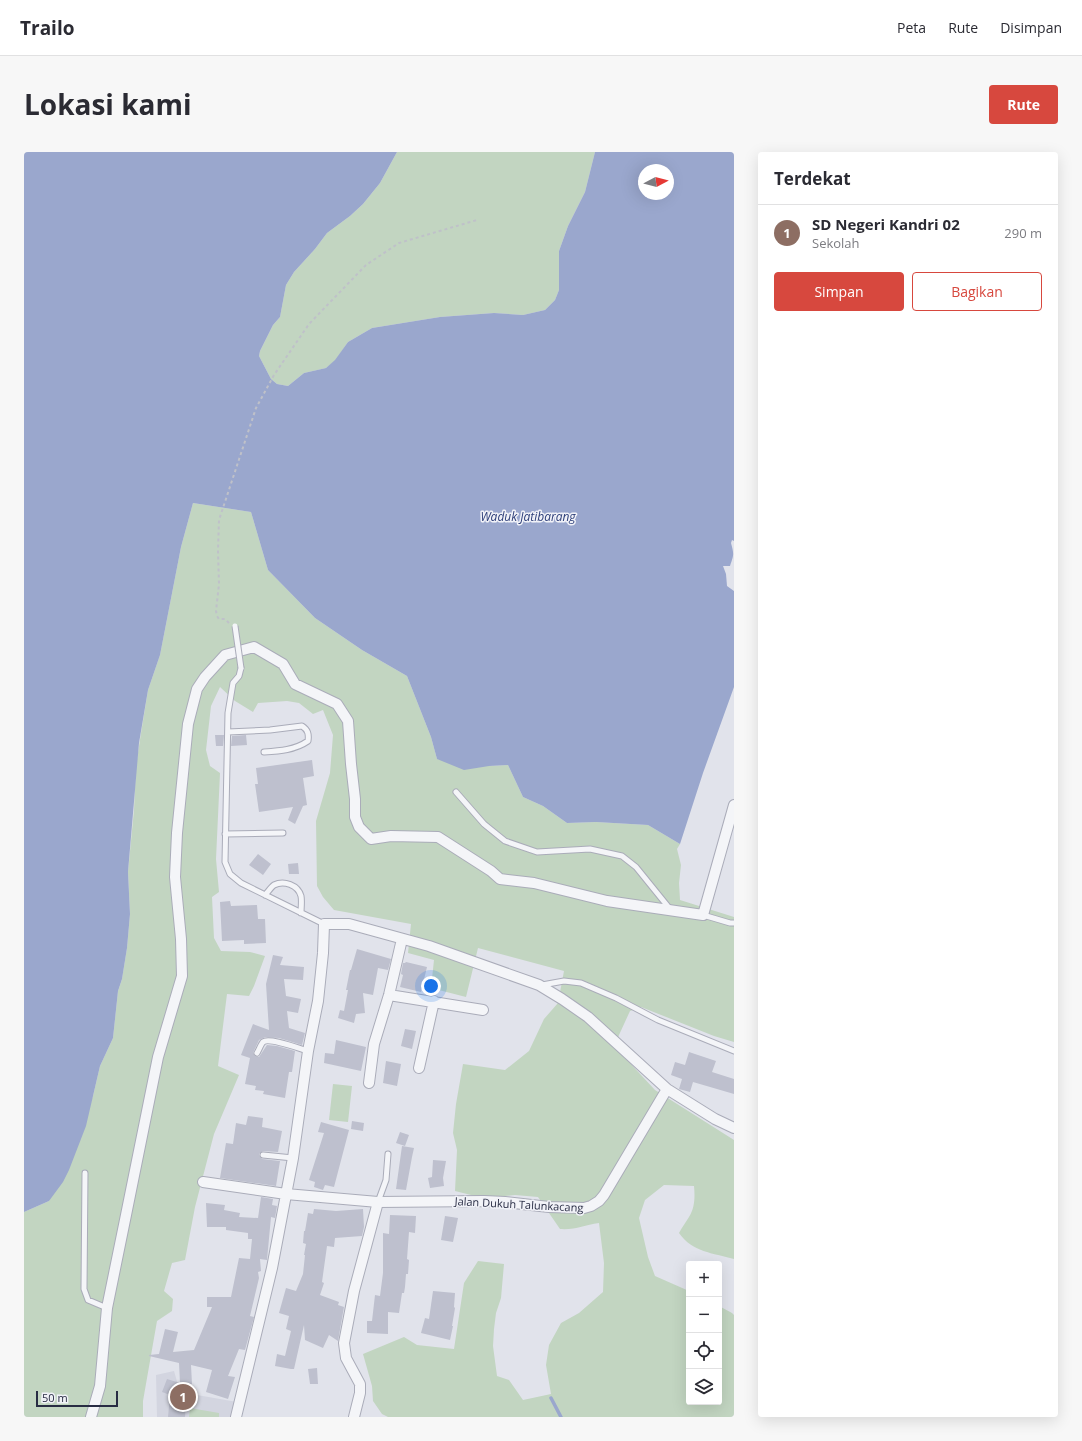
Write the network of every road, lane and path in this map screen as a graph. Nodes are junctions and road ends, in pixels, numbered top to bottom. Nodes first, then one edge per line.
1 (477, 220) dead end
2 (235, 626) joint
3 (228, 732) junction
4 (264, 752) dead end
5 (456, 792) dead end
6 (734, 805) edge
7 (283, 832) dead end
8 (225, 834) junction
9 (265, 895) junction
10 (671, 911) junction
11 (301, 913) junction
12 (704, 914) junction
13 (734, 923) edge
14 (324, 924) junction
15 (402, 939) junction
16 (539, 986) junction
17 (389, 995) junction
18 (434, 1001) junction
19 (482, 1010) dead end
20 (308, 1051) junction
21 (734, 1051) edge
22 (257, 1053) dead end
23 (419, 1068) dead end
24 (369, 1083) dead end
25 (667, 1089) junction
26 (734, 1128) edge
27 (388, 1154) dead end
28 (263, 1155) dead end
29 (293, 1158) junction
30 (85, 1173) dead end
31 (203, 1182) dead end
32 (286, 1194) junction
33 (378, 1202) junction
34 (107, 1308) junction
35 (91, 1417) edge
36 (236, 1417) edge
37 (354, 1417) edge

1 - 2 path
2 - 3 lane, bridge
3 - 4 lane
3 - 8 lane
5 - 10 lane
6 - 12 street
7 - 8 lane
8 - 9 lane
9 - 11 lane
9 - 11 lane
10 - 12 street
10 - 34 street
11 - 14 lane
12 - 13 lane
14 - 15 street
14 - 20 street
15 - 16 street
15 - 17 street
16 - 21 lane
16 - 25 street
17 - 18 street
17 - 24 street
18 - 19 street
18 - 23 street
20 - 22 lane
20 - 29 street
25 - 26 street
25 - 33 street, Jalan Dukuh Talunkacang
27 - 33 lane
28 - 29 lane
29 - 32 street
30 - 34 lane
31 - 32 street, Jalan Dukuh Talunkacang
32 - 33 street, Jalan Dukuh Talunkacang
32 - 36 street
33 - 37 street
34 - 35 street

